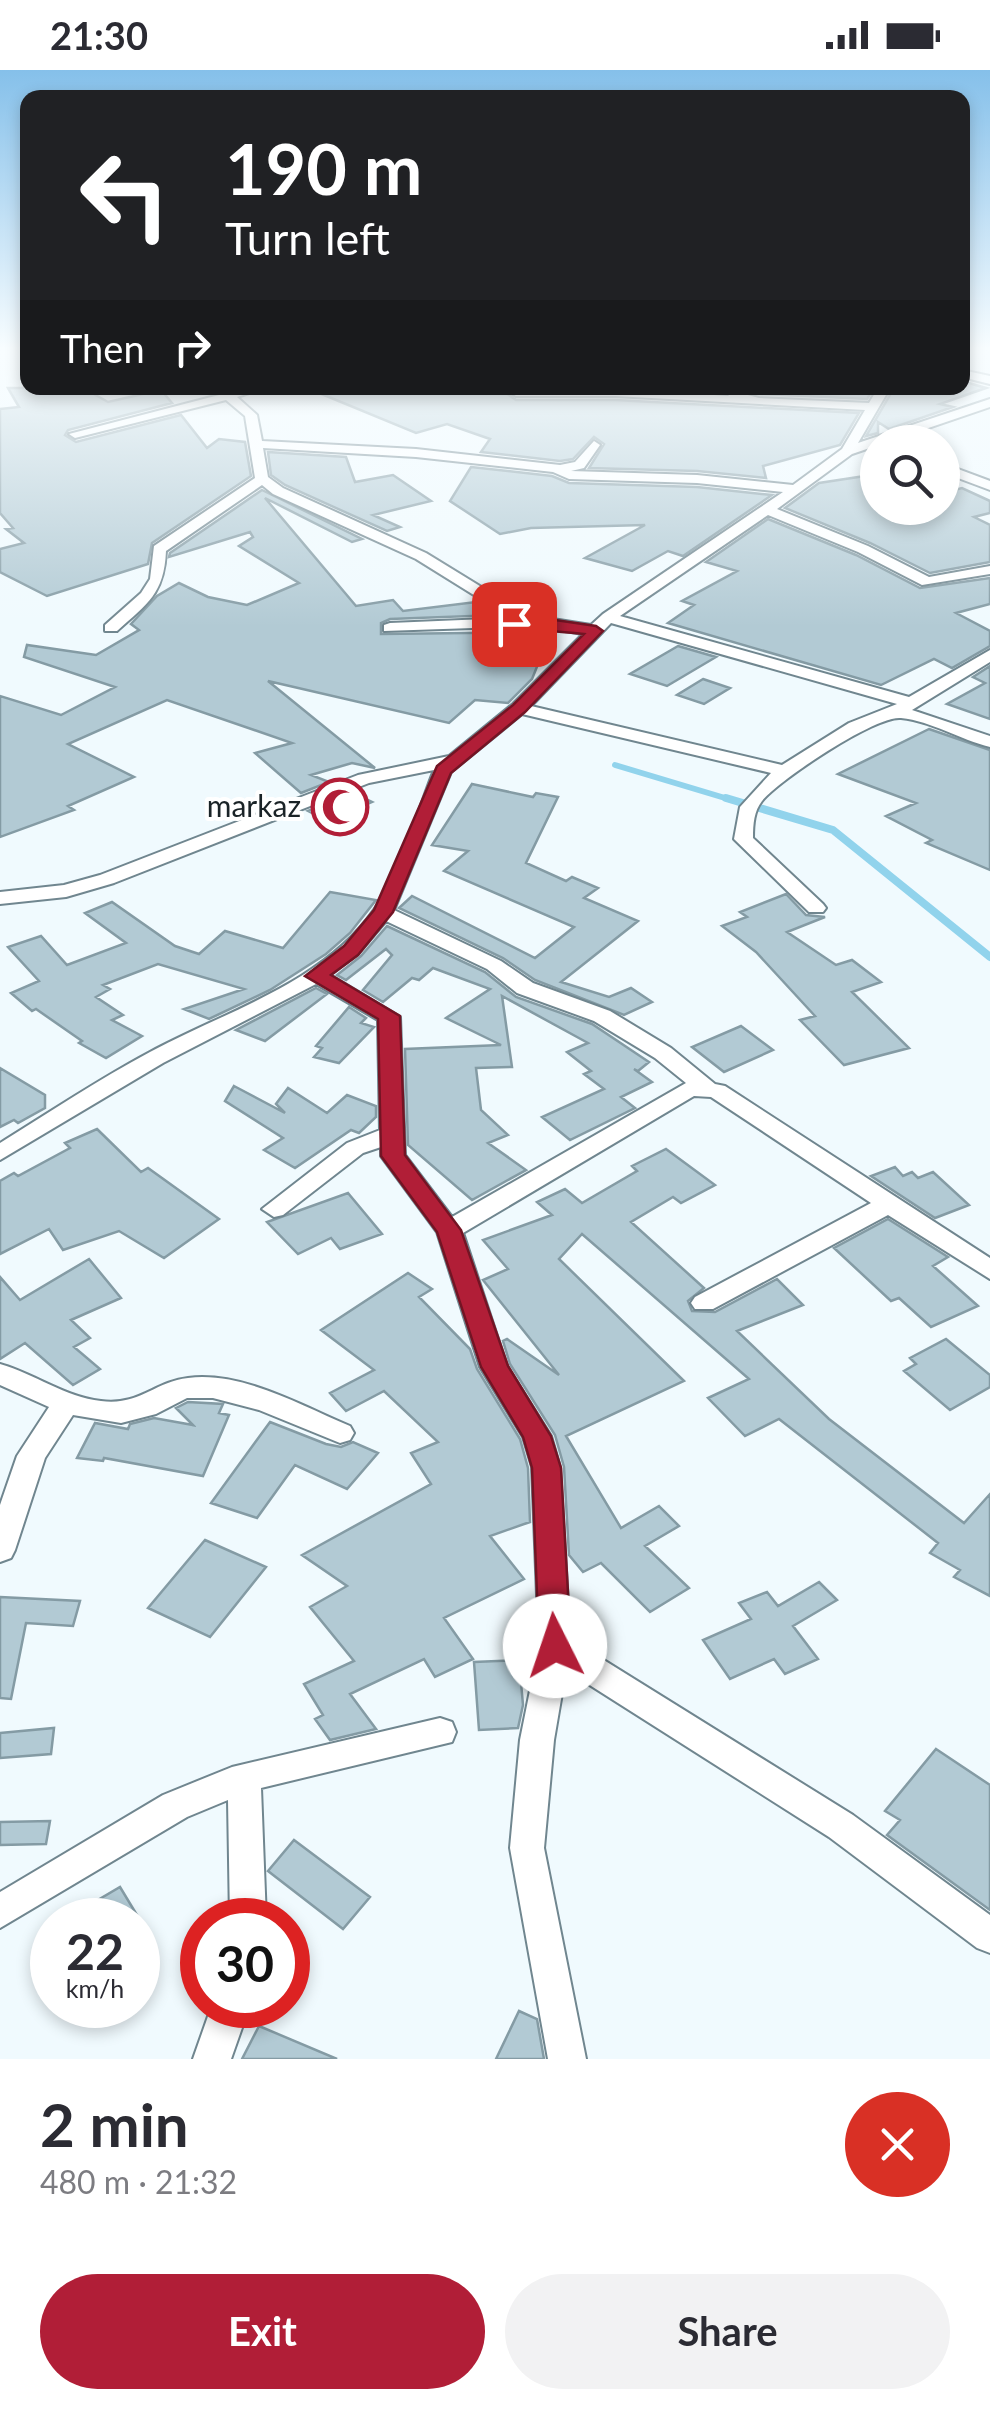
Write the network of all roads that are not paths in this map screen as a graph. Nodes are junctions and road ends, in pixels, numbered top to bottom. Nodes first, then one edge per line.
1 (255, 441) edge
2 (853, 441) edge
3 (255, 444) junction
4 (594, 446) dead end
5 (860, 448) edge
6 (847, 451) junction
7 (559, 470) junction
8 (960, 474) edge
9 (262, 478) junction
10 (990, 486) edge
11 (797, 489) junction
12 (768, 510) junction
13 (990, 570) edge
14 (535, 622) junction
15 (602, 624) junction
16 (112, 628) dead end
17 (390, 628) dead end
18 (990, 655) edge
19 (904, 707) junction
20 (519, 708) junction
21 (990, 742) edge
22 (452, 762) junction
23 (785, 771) junction
24 (0, 898) edge
25 (816, 908) dead end
26 (383, 912) junction
27 (316, 976) junction
28 (706, 1088) junction
29 (392, 1134) junction
30 (0, 1154) edge
31 (890, 1204) junction
32 (274, 1208) dead end
33 (449, 1230) junction
34 (990, 1270) edge
35 (704, 1303) dead end
36 (0, 1374) edge
37 (66, 1403) junction
38 (340, 1433) dead end
39 (0, 1550) edge
40 (555, 1646) junction
41 (440, 1732) dead end
42 (244, 1778) junction
43 (247, 1898) edge
44 (0, 1911) edge
45 (990, 1936) edge
46 (223, 2028) edge
47 (212, 2059) edge
48 (567, 2059) edge

1 - 3 street
2 - 6 street
3 - 7 street
3 - 9 street
4 - 7 street
5 - 6 street
6 - 11 street
7 - 11 street
8 - 10 street
9 - 14 street
9 - 16 street
11 - 12 street
12 - 13 street
12 - 15 street
14 - 15 street
14 - 17 street
15 - 19 street
15 - 20 street
18 - 19 street
19 - 21 street
19 - 23 street
20 - 22 street
20 - 23 street
22 - 24 street
22 - 26 street
23 - 25 street
26 - 27 street
26 - 28 street
27 - 29 street
27 - 30 street
28 - 31 street
28 - 33 street
29 - 32 street
29 - 33 street
31 - 34 street
31 - 35 street
33 - 40 street
36 - 37 street
37 - 38 street
37 - 39 street
40 - 45 street
40 - 48 street
41 - 42 street
42 - 43 street
42 - 44 street
46 - 47 street

